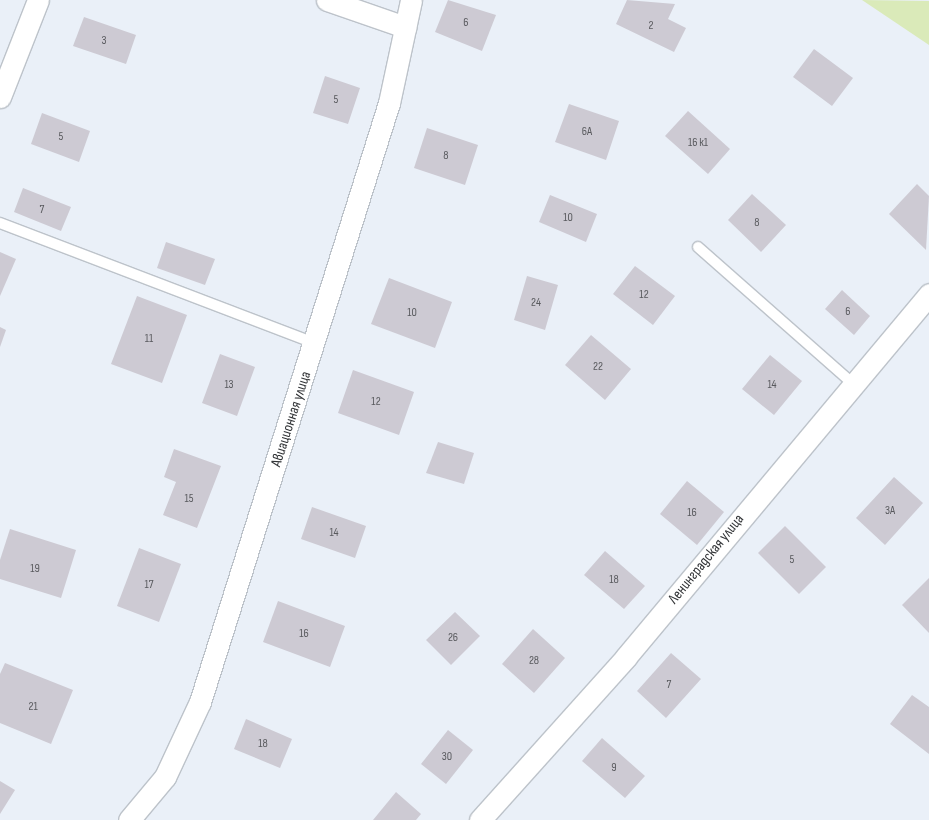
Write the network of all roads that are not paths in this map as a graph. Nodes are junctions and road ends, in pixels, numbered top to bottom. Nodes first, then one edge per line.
1 (38, 0) edge
2 (327, 0) edge
3 (411, 0) edge
4 (405, 27) junction
5 (0, 97) edge
6 (0, 223) edge
7 (698, 247) dead end
8 (929, 294) edge
9 (315, 343) junction
10 (851, 382) junction
11 (129, 820) edge
12 (480, 820) edge

1 - 5 street
2 - 4 street
3 - 4 street, Авиационная улица
4 - 9 street, Авиационная улица
6 - 9 lane
7 - 10 lane
8 - 10 street, Ленинградская улица
9 - 11 street, Авиационная улица
10 - 12 street, Ленинградская улица

